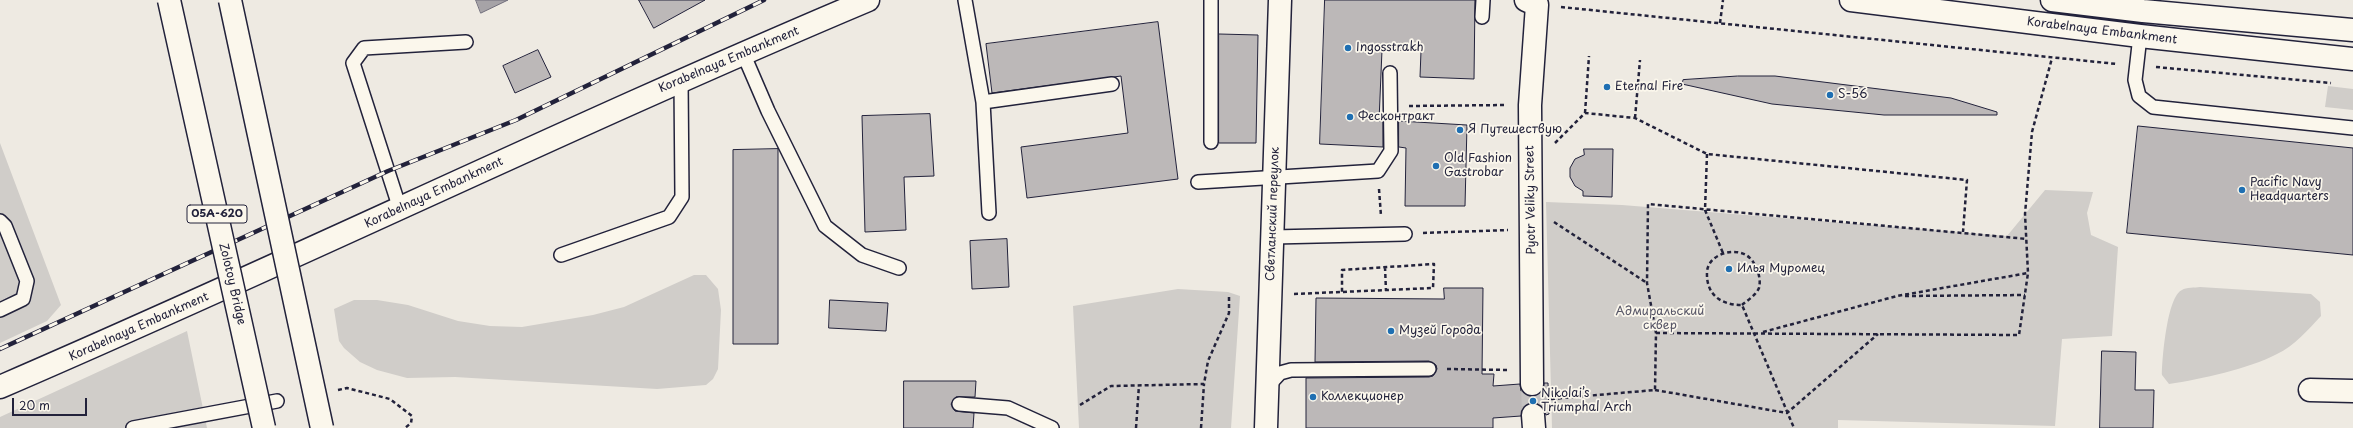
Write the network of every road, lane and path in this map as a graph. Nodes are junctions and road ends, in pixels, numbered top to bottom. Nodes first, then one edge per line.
1 (169, 0) edge
2 (230, 0) edge
3 (868, 0) edge
4 (965, 0) edge
5 (1211, 0) edge
6 (1280, 0) edge
7 (1483, 0) edge
8 (1723, 0) edge
9 (1851, 0) edge
10 (2052, 0) edge
11 (1531, 2) edge
12 (1482, 17) dead end
13 (1720, 24) junction
14 (2353, 30) edge
15 (2140, 36) junction
16 (466, 42) dead end
17 (743, 53) junction
18 (1589, 56) dead end
19 (2052, 58) junction
20 (2353, 59) edge
21 (1640, 60) dead end
22 (2138, 65) junction
23 (1390, 73) dead end
24 (680, 80) junction
25 (2338, 83) dead end
26 (1112, 84) dead end
27 (983, 102) junction
28 (1530, 105) junction
29 (1391, 107) junction
30 (1585, 113) junction
31 (1635, 118) junction
32 (2353, 128) edge
33 (1211, 142) dead end
34 (1552, 145) dead end
35 (1707, 154) junction
36 (1378, 171) junction
37 (1275, 177) junction
38 (1198, 182) dead end
39 (1531, 207) junction
40 (400, 209) junction
41 (1705, 210) junction
42 (989, 213) dead end
43 (0, 221) edge
44 (1532, 229) junction
45 (1963, 232) junction
46 (1405, 234) joint
47 (1382, 235) junction
48 (1272, 237) junction
49 (2027, 239) junction
50 (1723, 253) junction
51 (561, 255) dead end
52 (1386, 267) junction
53 (899, 268) dead end
54 (2028, 273) junction
55 (1647, 283) junction
56 (1386, 291) junction
57 (1342, 293) junction
58 (1293, 294) dead end
59 (1897, 296) junction
60 (2025, 296) junction
61 (1229, 297) dead end
62 (1742, 305) junction
63 (0, 310) edge
64 (1760, 332) junction
65 (1656, 333) junction
66 (1878, 334) junction
67 (1753, 335) junction
68 (1429, 369) joint
69 (1532, 381) joint
70 (1204, 384) junction
71 (1139, 385) junction
72 (1268, 386) junction
73 (0, 387) edge
74 (1655, 390) junction
75 (2310, 390) dead end
76 (331, 391) dead end
77 (2353, 391) edge
78 (1548, 400) dead end
79 (277, 401) dead end
80 (959, 404) dead end
81 (1080, 405) dead end
82 (1787, 413) junction
83 (134, 428) edge
84 (264, 428) edge
85 (322, 428) edge
86 (405, 428) edge
87 (1052, 428) edge
88 (1136, 428) edge
89 (1201, 428) edge
90 (1266, 428) edge
91 (1794, 428) edge

1 - 84 main road, Zolotoy Bridge / 05А-620, bridge
2 - 85 main road, bridge
3 - 17 main road, Korabelnaya Embankment
4 - 27 lane
5 - 33 lane
6 - 37 main road, Светланский переулок
7 - 12 lane
8 - 13 path
9 - 15 main road, Korabelnaya Embankment
10 - 14 main road, Korabelnaya Embankment
11 - 13 path
11 - 28 main road, Pyotr Veliky Street
13 - 19 path
15 - 20 main road, Korabelnaya Embankment
15 - 22 lane
16 - 40 lane
17 - 24 main road, Korabelnaya Embankment
17 - 53 lane
18 - 30 path
19 - 22 path
19 - 49 path
21 - 31 path
22 - 25 path
22 - 32 lane
23 - 29 lane
24 - 40 main road, Korabelnaya Embankment
24 - 51 lane
26 - 27 lane
27 - 42 lane
28 - 29 path
28 - 39 main road, Pyotr Veliky Street
29 - 36 lane
30 - 31 path
30 - 34 path
31 - 35 path
35 - 41 path
35 - 45 path
36 - 37 lane
36 - 47 path
37 - 38 lane
37 - 48 main road, Светланский переулок
39 - 44 main road, Pyotr Veliky Street
39 - 55 path
40 - 73 main road, Korabelnaya Embankment
41 - 45 path
41 - 50 path
41 - 55 path
43 - 63 lane
44 - 46 path
44 - 69 main road, Pyotr Veliky Street
45 - 49 path
46 - 47 lane
47 - 48 lane
48 - 72 main road, Светланский переулок
49 - 54 path
50 - 62 path
50 - 62 path
52 - 56 path
52 - 56 path
52 - 57 path
54 - 59 path
54 - 60 path
55 - 65 path
56 - 57 path
57 - 58 path
59 - 60 path
59 - 64 path
60 - 66 path
61 - 70 path
62 - 67 path
64 - 66 path
64 - 67 path
65 - 67 path
65 - 74 path
66 - 82 path
67 - 82 path
68 - 69 path
68 - 72 lane
70 - 71 path
70 - 89 path
71 - 81 path
71 - 88 path
72 - 90 main road, Светланский переулок
74 - 78 path
74 - 82 path
75 - 77 main road
76 - 86 path
79 - 83 lane
80 - 87 lane
82 - 91 path

